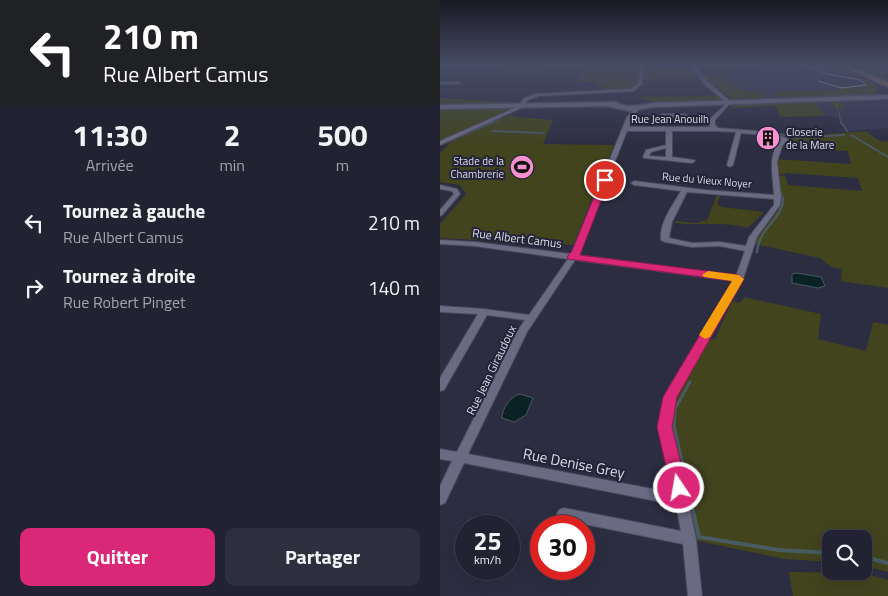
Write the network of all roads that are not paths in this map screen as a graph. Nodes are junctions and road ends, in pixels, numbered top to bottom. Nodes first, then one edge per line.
1 (605, 92) edge
2 (716, 92) edge
3 (586, 93) joint
4 (888, 96) edge
5 (729, 103) junction
6 (440, 107) edge
7 (520, 107) junction
8 (631, 108) junction
9 (663, 116) dead end
10 (685, 116) dead end
11 (677, 117) junction
12 (625, 129) junction
13 (668, 129) junction
14 (716, 129) junction
15 (678, 130) junction
16 (739, 132) junction
17 (440, 143) edge
18 (668, 146) junction
19 (669, 159) junction
20 (692, 161) dead end
21 (730, 165) dead end
22 (634, 183) dead end
23 (440, 187) edge
24 (685, 190) junction
25 (778, 197) junction
26 (440, 214) edge
27 (440, 242) edge
28 (748, 248) junction
29 (572, 257) junction
30 (739, 279) junction
31 (440, 309) edge
32 (484, 312) junction
33 (530, 318) junction
34 (440, 387) edge
35 (440, 454) edge
36 (461, 458) junction
37 (440, 499) edge
38 (680, 500) junction
39 (564, 514) dead end
40 (689, 539) junction
41 (695, 596) edge

1 - 3 street
2 - 5 street
3 - 7 street
4 - 5 main road
5 - 8 main road
5 - 14 street
6 - 7 main road
7 - 8 main road
7 - 17 street
8 - 12 street, Rue Jean Giraudoux
9 - 11 street
10 - 11 street
11 - 15 street
12 - 13 street, Rue Jean Anouilh
12 - 29 street, Rue Jean Giraudoux
13 - 15 street, Rue Jean Anouilh
13 - 18 street
14 - 15 street, Rue Jean Anouilh
14 - 16 street, Rue Jean Anouilh
16 - 21 street
16 - 25 street, Rue Jean Anouilh
18 - 19 street
18 - 19 street
19 - 20 street
22 - 24 street, Rue du Vieux Noyer
23 - 26 street
24 - 25 street, Rue du Vieux Noyer
24 - 28 street
25 - 28 street
27 - 29 street, Rue Albert Camus
28 - 30 street
29 - 30 street, Rue Albert Camus
29 - 33 street, Rue Jean Giraudoux
30 - 38 street
31 - 32 street
32 - 33 street
32 - 34 street
33 - 36 street, Rue Jean Giraudoux
35 - 36 street, Rue Denise Grey
36 - 37 street, Rue Jean Giraudoux
36 - 38 street, Rue Denise Grey
38 - 40 street
39 - 40 street
40 - 41 street

